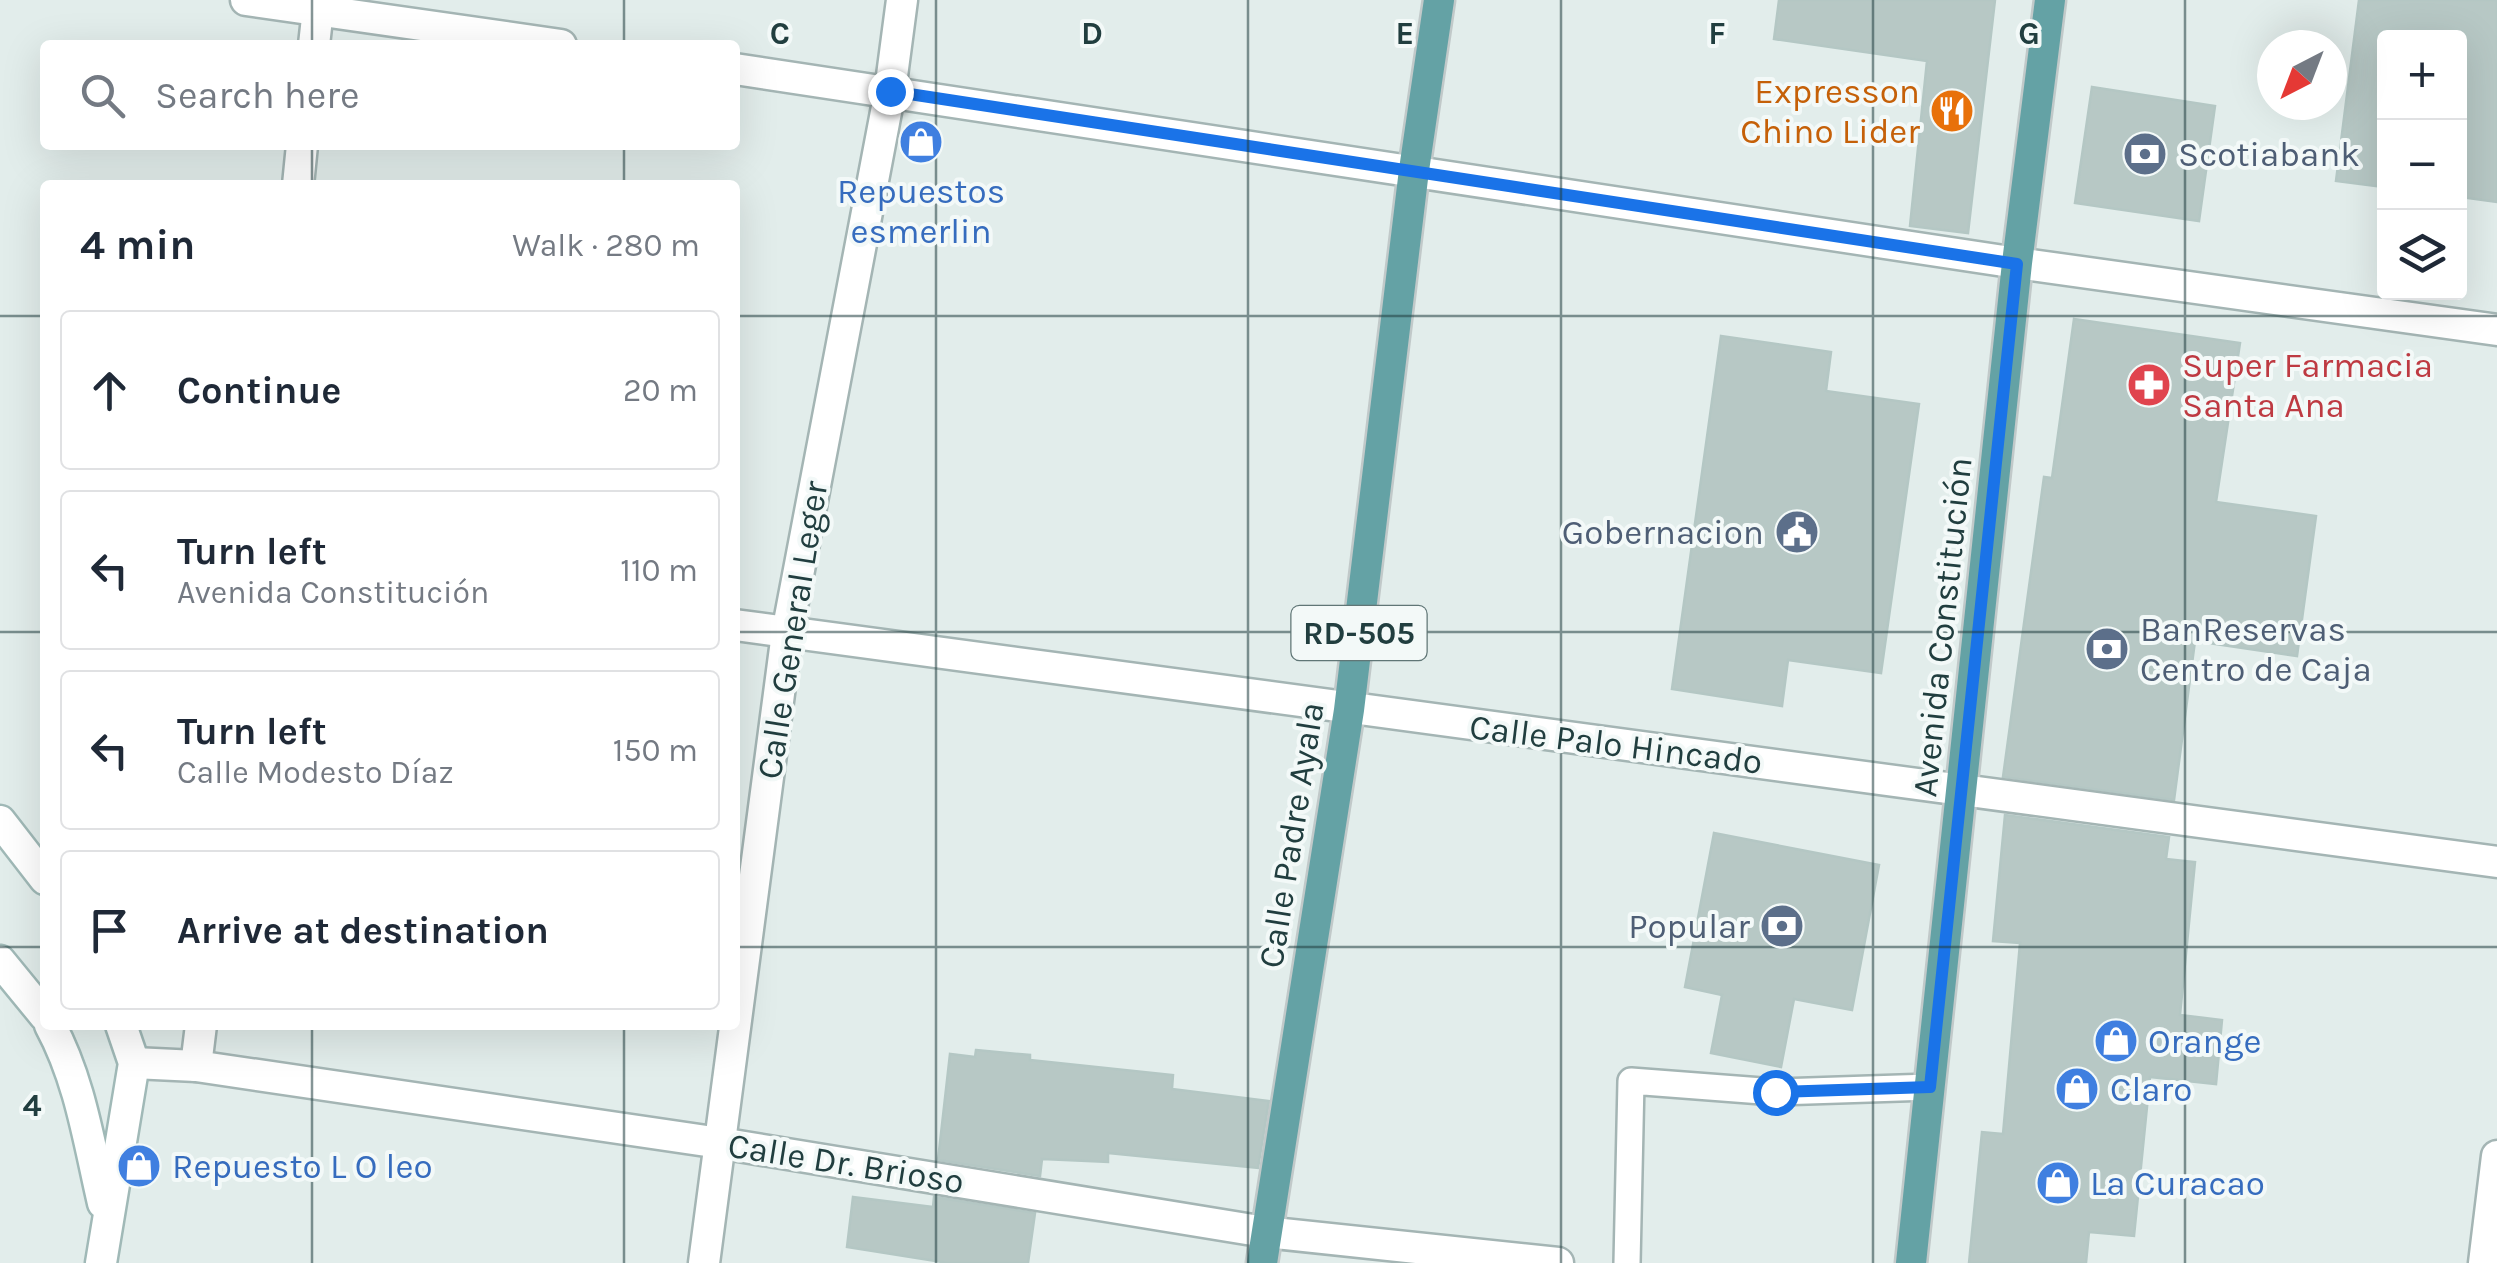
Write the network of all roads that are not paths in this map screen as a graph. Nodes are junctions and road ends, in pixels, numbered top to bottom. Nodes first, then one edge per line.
1 (246, 0) edge
2 (902, 0) edge
3 (1439, 0) edge
4 (2050, 0) edge
5 (318, 5) edge
6 (314, 40) edge
7 (531, 40) edge
8 (740, 71) edge
9 (890, 91) junction
10 (302, 150) edge
11 (1414, 170) junction
12 (298, 180) edge
13 (2017, 264) junction
14 (2497, 330) edge
15 (740, 627) edge
16 (787, 633) junction
17 (1349, 710) junction
18 (1963, 788) junction
19 (0, 821) edge
20 (2497, 862) edge
21 (40, 873) edge
22 (0, 961) edge
23 (740, 991) edge
24 (40, 1010) edge
25 (53, 1030) edge
26 (124, 1030) edge
27 (200, 1030) edge
28 (735, 1030) edge
29 (134, 1063) junction
30 (196, 1066) junction
31 (1930, 1087) junction
32 (720, 1143) junction
33 (2497, 1156) edge
34 (106, 1216) junction
35 (1265, 1232) junction
36 (101, 1263) edge
37 (704, 1263) edge
38 (1262, 1263) edge
39 (1558, 1263) edge
40 (1627, 1263) edge
41 (1911, 1263) edge
42 (2484, 1263) edge

1 - 5 street
2 - 9 street, Calle General Leger
3 - 11 main road, Calle Padre Ayala / RD-505
4 - 13 main road, Avenida Constitución
5 - 6 street
5 - 7 street
8 - 9 street
9 - 11 street
9 - 16 street, Calle General Leger
10 - 12 street
11 - 13 street
11 - 17 main road, Calle Padre Ayala / RD-505
13 - 14 street
13 - 18 main road, Avenida Constitución
15 - 16 street, Calle Palo Hincado
16 - 17 street, Calle Palo Hincado
16 - 23 street, Calle General Leger
17 - 18 street, Calle Palo Hincado
17 - 35 main road, Calle Padre Ayala / RD-505
18 - 20 street, Calle Palo Hincado
18 - 31 main road, Avenida Constitución
19 - 21 street
22 - 24 street
25 - 34 street
26 - 29 street
27 - 30 street
28 - 32 street, Calle General Leger
29 - 30 street, Calle Dr. Brioso
29 - 34 street
30 - 32 street, Calle Dr. Brioso
31 - 40 lane
31 - 41 main road, Avenida Constitución
32 - 35 street, Calle Dr. Brioso
32 - 37 street, Calle General Leger
33 - 42 street
34 - 36 street
35 - 38 main road, Calle Padre Ayala / RD-505
35 - 39 street, Calle Dr. Brioso

